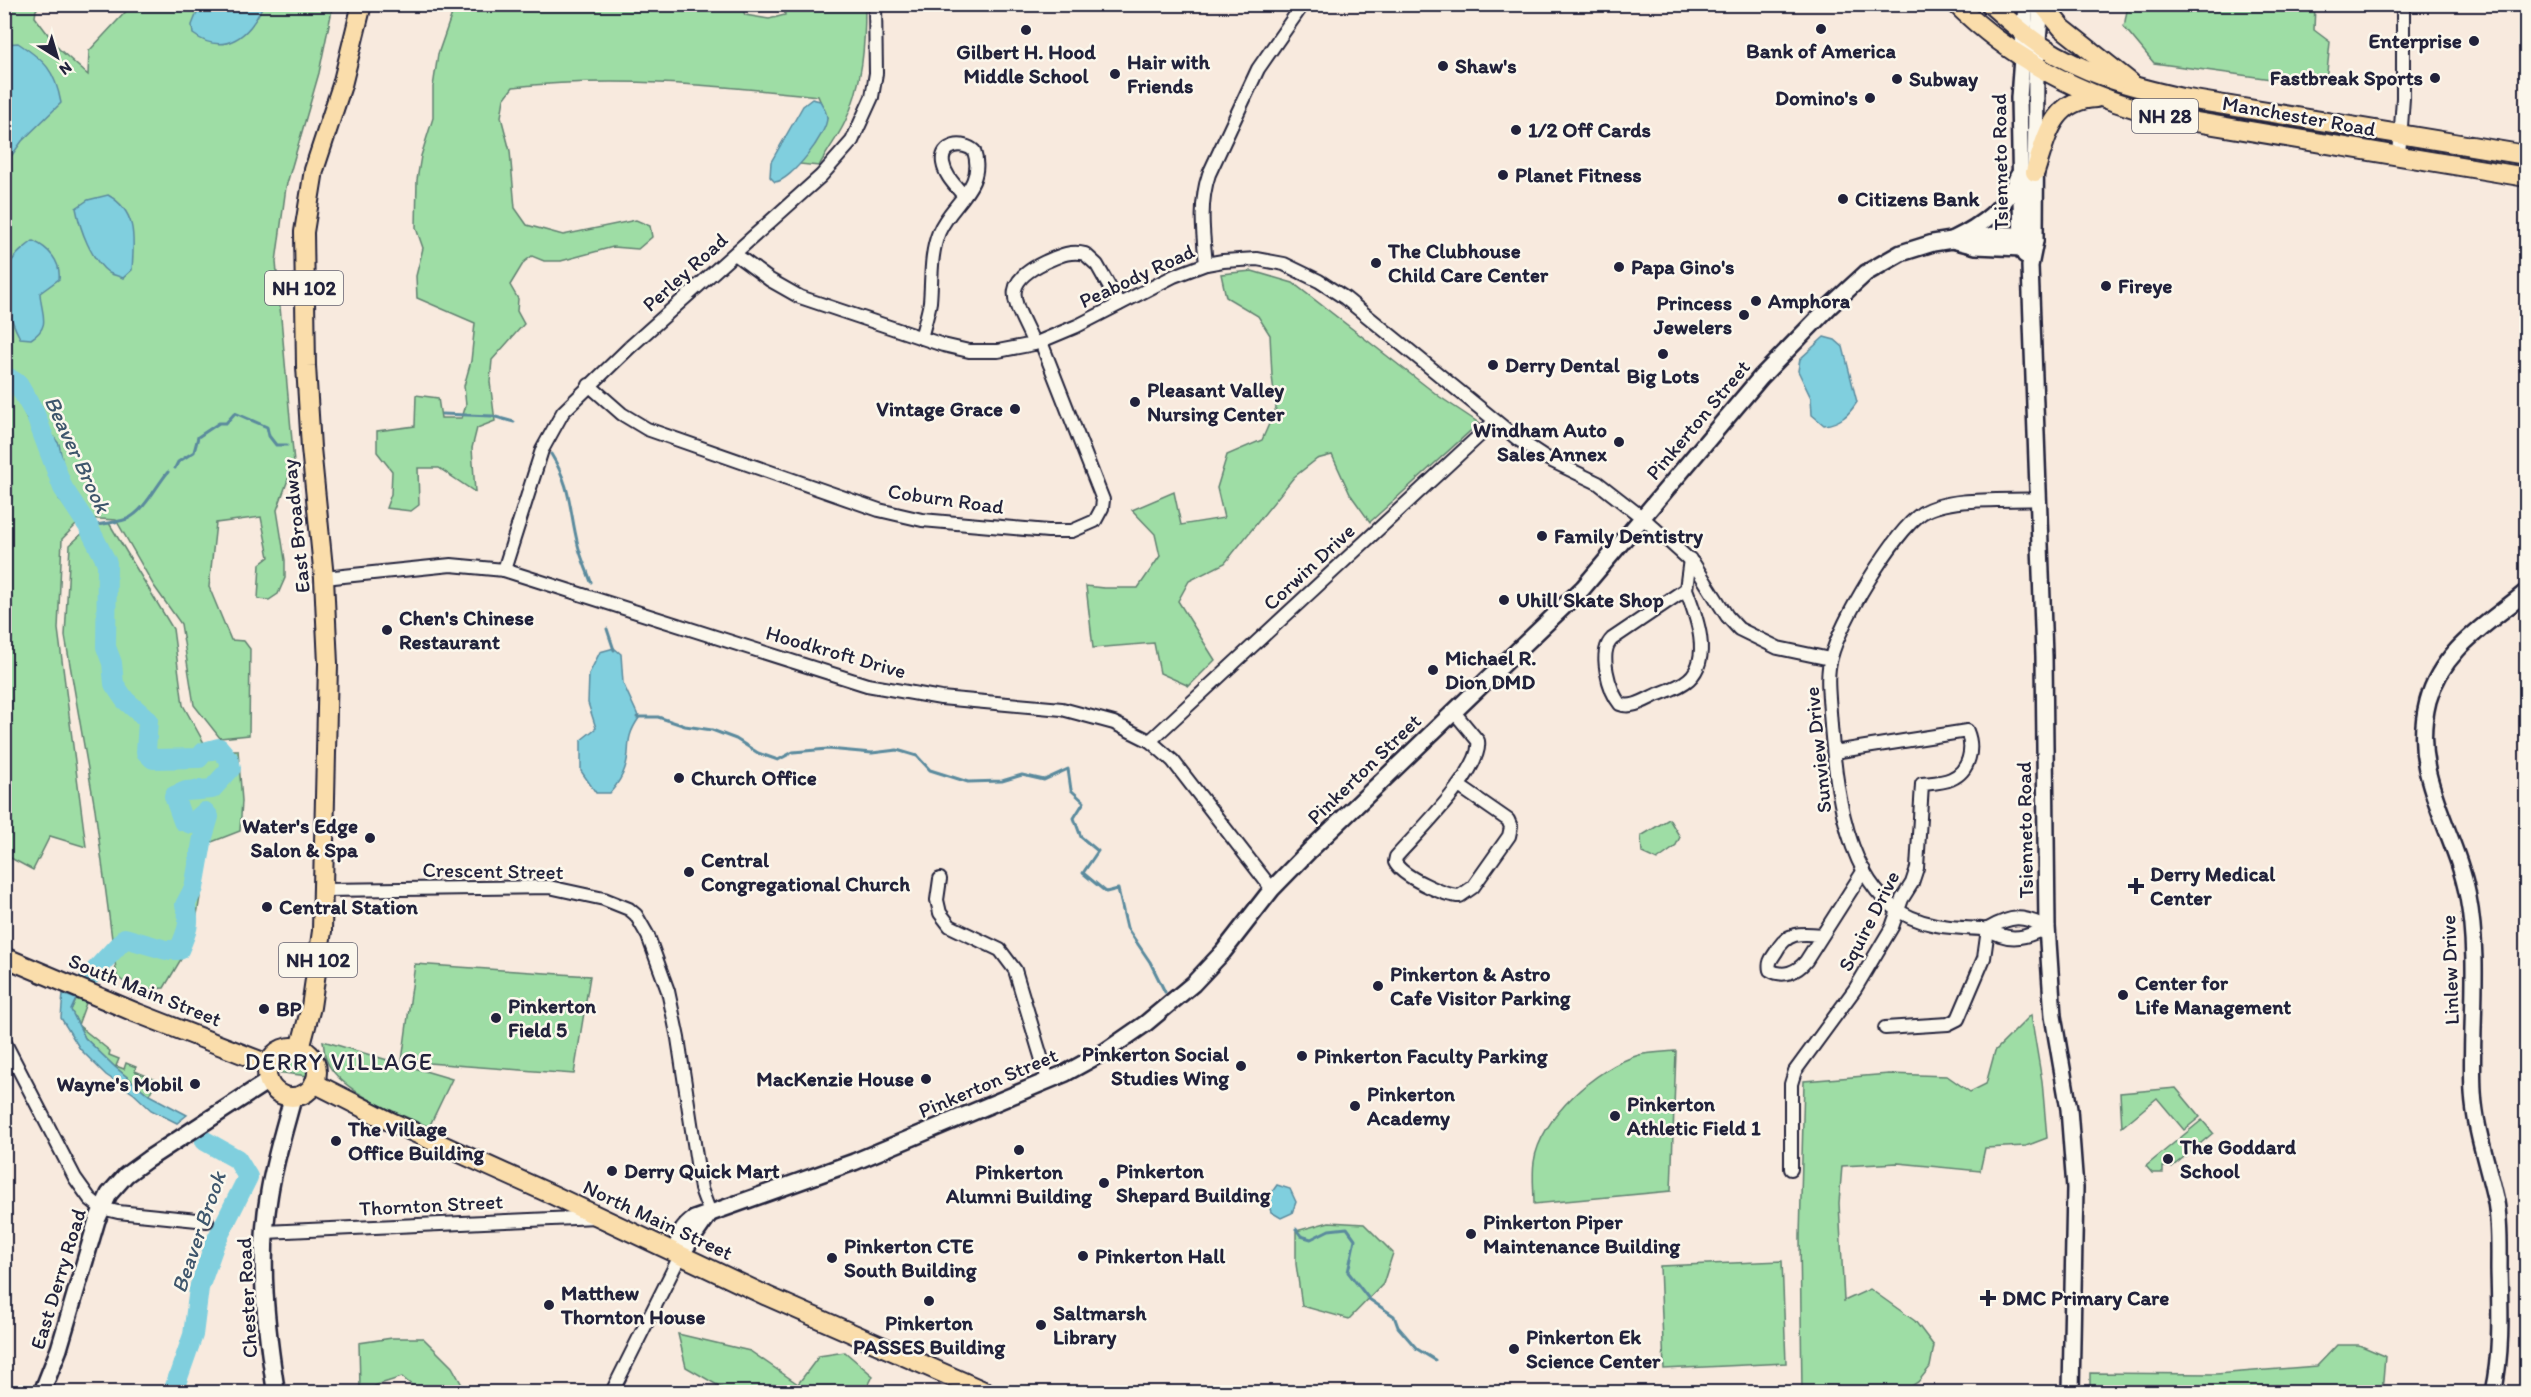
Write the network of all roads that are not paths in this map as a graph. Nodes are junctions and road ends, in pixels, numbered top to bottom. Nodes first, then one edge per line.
1 (362, 4) edge
2 (875, 4) edge
3 (1956, 4) edge
4 (1990, 4) edge
5 (2026, 4) edge
6 (2041, 4) edge
7 (2403, 4) edge
8 (1299, 10) dead end
9 (2024, 33) junction
10 (2039, 44) junction
11 (2029, 61) junction
12 (2136, 88) junction
13 (2100, 98) junction
14 (2400, 135) junction
15 (2526, 155) edge
16 (2399, 156) junction
17 (2027, 170) junction
18 (2526, 177) edge
19 (964, 196) dead end
20 (1958, 241) junction
21 (2026, 241) junction
22 (735, 254) junction
23 (1206, 264) junction
24 (1119, 304) junction
25 (921, 338) junction
26 (1037, 343) junction
27 (588, 386) junction
28 (1494, 422) junction
29 (2038, 499) junction
30 (1643, 518) junction
31 (1690, 559) junction
32 (504, 570) junction
33 (324, 578) junction
34 (1686, 589) junction
35 (2526, 592) edge
36 (1830, 659) junction
37 (1454, 712) junction
38 (1150, 741) junction
39 (1834, 752) junction
40 (1459, 786) junction
41 (1864, 870) junction
42 (940, 879) dead end
43 (1272, 889) junction
44 (324, 890) junction
45 (1898, 910) junction
46 (2047, 927) junction
47 (1988, 929) junction
48 (1822, 935) dead end
49 (4, 957) edge
50 (1884, 1028) dead end
51 (4, 1041) edge
52 (300, 1049) junction
53 (268, 1072) junction
54 (1048, 1080) junction
55 (314, 1083) junction
56 (293, 1097) junction
57 (1791, 1169) dead end
58 (101, 1208) junction
59 (710, 1213) junction
60 (599, 1217) junction
61 (207, 1221) dead end
62 (265, 1232) junction
63 (680, 1256) junction
64 (42, 1392) edge
65 (276, 1392) edge
66 (612, 1392) edge
67 (986, 1392) edge
68 (2071, 1392) edge
69 (2493, 1392) edge

1 - 33 main road, East Broadway / NH 102
2 - 22 street, Perley Road
3 - 11 main road, NH 28
4 - 9 main road, NH 28
5 - 9 street
6 - 10 street
6 - 12 main road
7 - 14 street
8 - 23 street
9 - 10 main road, NH 28
9 - 11 street
10 - 11 street
10 - 12 main road, Manchester Road / NH 28
11 - 13 main road, Manchester Road / NH 28
11 - 17 street, Tsienneto Road
12 - 14 main road, Manchester Road / NH 28
13 - 16 main road, Manchester Road / NH 28
13 - 17 main road
14 - 15 main road, Manchester Road / NH 28
14 - 16 street
16 - 18 main road, Manchester Road / NH 28
17 - 20 street
17 - 21 street, Tsienneto Road
19 - 25 street
20 - 21 street, Pinkerton Street
20 - 30 street, Pinkerton Street
21 - 29 street, Tsienneto Road
22 - 25 street, Peabody Road
22 - 27 street, Perley Road
23 - 24 street, Peabody Road
23 - 28 street, Peabody Road
24 - 26 street, Peabody Road
24 - 26 street, Coburn Road
25 - 26 street, Peabody Road
26 - 27 street, Coburn Road
27 - 32 street, Perley Road
28 - 30 street, Peabody Road
28 - 38 street, Corwin Drive
29 - 36 street, Sunview Drive
29 - 46 street, Tsienneto Road
30 - 31 street, Peabody Road
30 - 37 street, Pinkerton Street
31 - 34 street
31 - 36 street, Peabody Road
32 - 33 street, Hoodkroft Drive
32 - 38 street, Hoodkroft Drive
33 - 44 main road, East Broadway / NH 102
34 - 34 street
35 - 69 street, Linlew Drive
36 - 39 street, Sunview Drive
37 - 40 street
37 - 43 street, Pinkerton Street
38 - 43 street, Hoodkroft Drive
39 - 41 street, Sunview Drive
39 - 45 street, Squire Drive
40 - 40 street
41 - 45 street, Sunview Drive
41 - 48 street
42 - 54 street
43 - 54 street, Pinkerton Street
44 - 52 main road, East Broadway / NH 102
44 - 59 street, Crescent Street
45 - 47 street, Sunview Drive
45 - 57 street, Squire Drive
46 - 47 street, Sunview Drive
46 - 47 street, Sunview Drive
46 - 68 street, Tsienneto Road
47 - 50 street
49 - 53 main road, South Main Street
51 - 58 street
52 - 53 main road
52 - 55 main road
53 - 56 main road
53 - 58 street, East Derry Road
54 - 59 street, Pinkerton Street
55 - 56 main road
55 - 60 main road, North Main Street
56 - 62 main road, Chester Road
58 - 61 street
58 - 64 street, East Derry Road
59 - 63 street, Pinkerton Street
60 - 62 street, Thornton Street
60 - 63 main road, North Main Street
62 - 65 main road, Chester Road
63 - 66 street
63 - 67 main road, North Main Street

